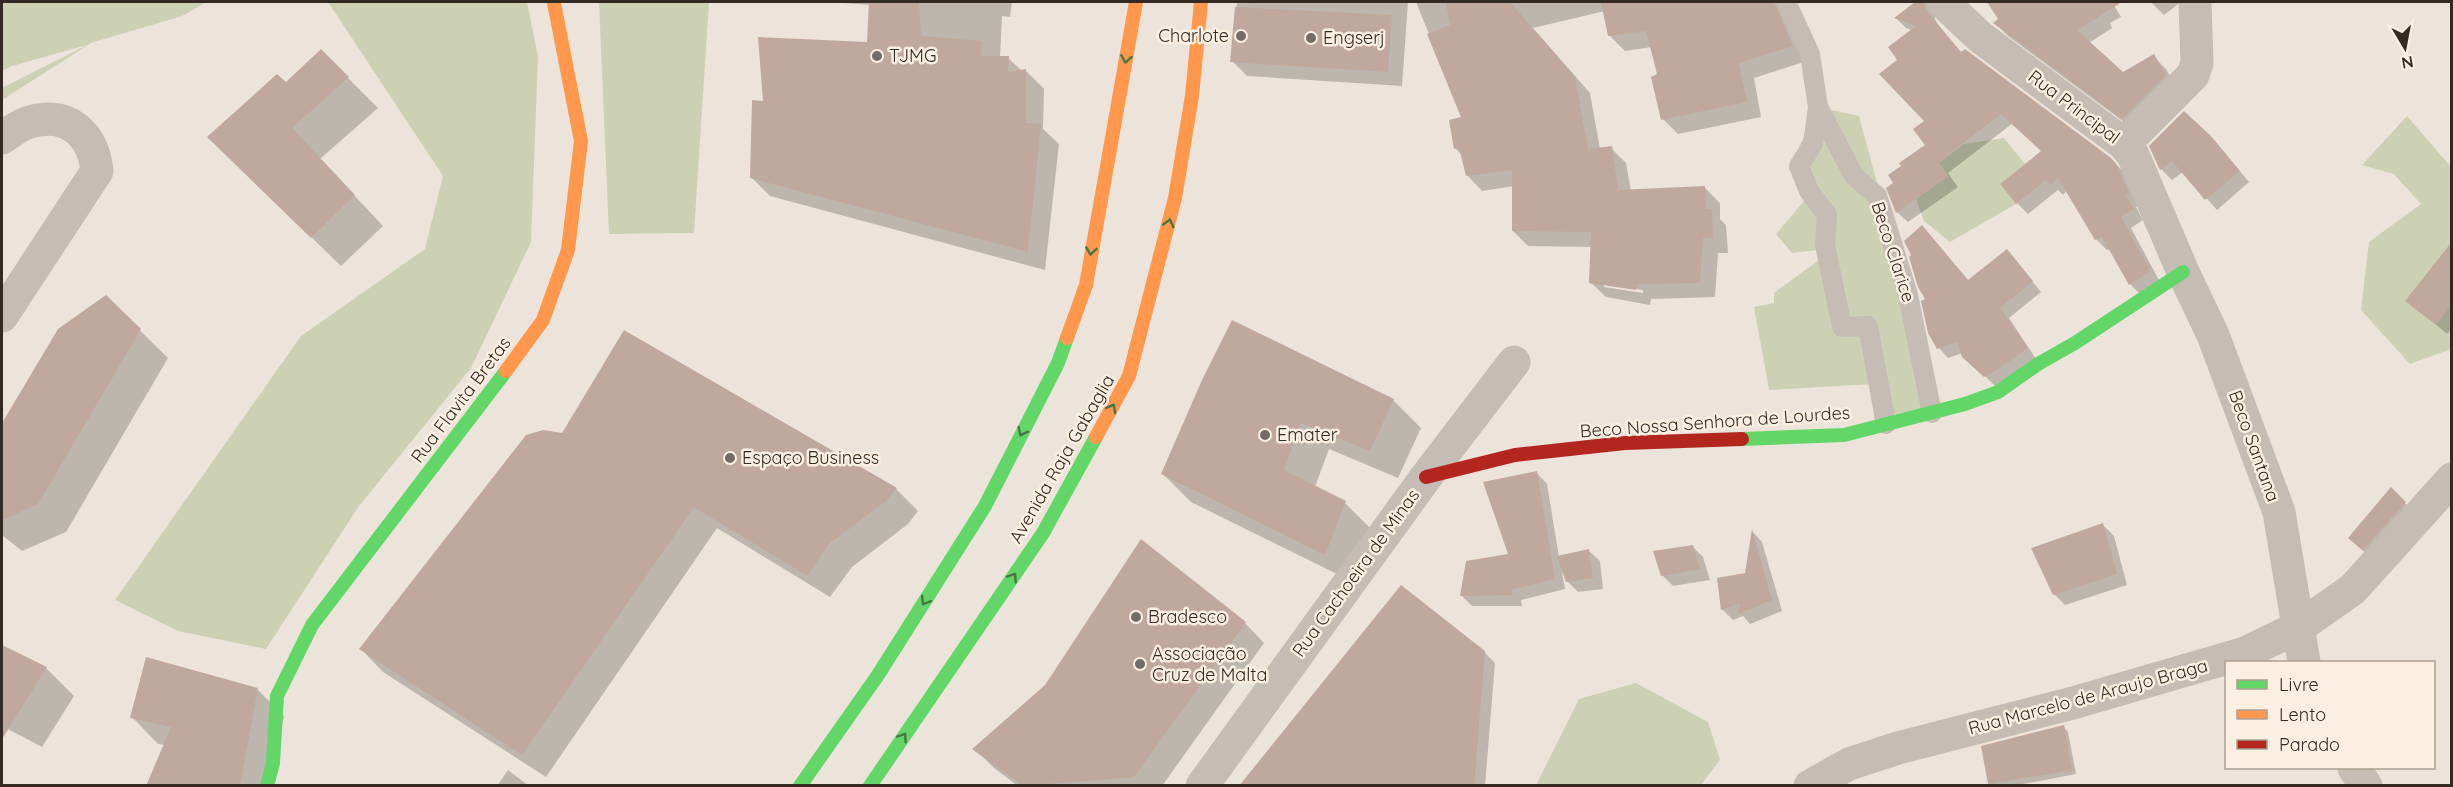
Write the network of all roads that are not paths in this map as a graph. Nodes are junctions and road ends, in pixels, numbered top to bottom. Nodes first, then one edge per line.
1 (1136, 2) edge
2 (1201, 2) edge
3 (1786, 2) edge
4 (1943, 2) edge
5 (2195, 2) edge
6 (554, 3) dead end
7 (1818, 107) junction
8 (2, 138) edge
9 (2124, 144) junction
10 (2183, 272) junction
11 (2, 316) edge
12 (1514, 362) dead end
13 (1932, 413) junction
14 (1887, 424) junction
15 (1426, 477) junction
16 (2451, 479) edge
17 (2299, 627) junction
18 (2304, 661) edge
19 (2355, 769) edge
20 (267, 786) edge
21 (800, 786) edge
22 (870, 786) edge
23 (1202, 786) edge
24 (1810, 786) edge
25 (2366, 786) edge

1 -> 21 main road
22 -> 2 main road, Avenida Raja Gabaglia
3 - 7 lane
4 - 9 street, Rua Principal
5 - 9 street
6 - 20 main road, Rua Flavita Bretas
7 - 13 lane, Beco Clarice
7 - 14 lane
8 - 11 street
9 - 10 street, Rua Principal
10 - 13 main road, Beco Nossa Senhora de Lourdes
10 - 17 street, Beco Santana
12 - 15 street, Rua Cachoeira de Minas
13 - 14 main road, Beco Nossa Senhora de Lourdes
14 - 15 main road, Beco Nossa Senhora de Lourdes
15 - 23 street, Rua Cachoeira de Minas
16 - 17 street, Rua Marcelo de Araujo Braga
17 - 18 street
17 - 24 street, Rua Marcelo de Araujo Braga
19 - 25 street

